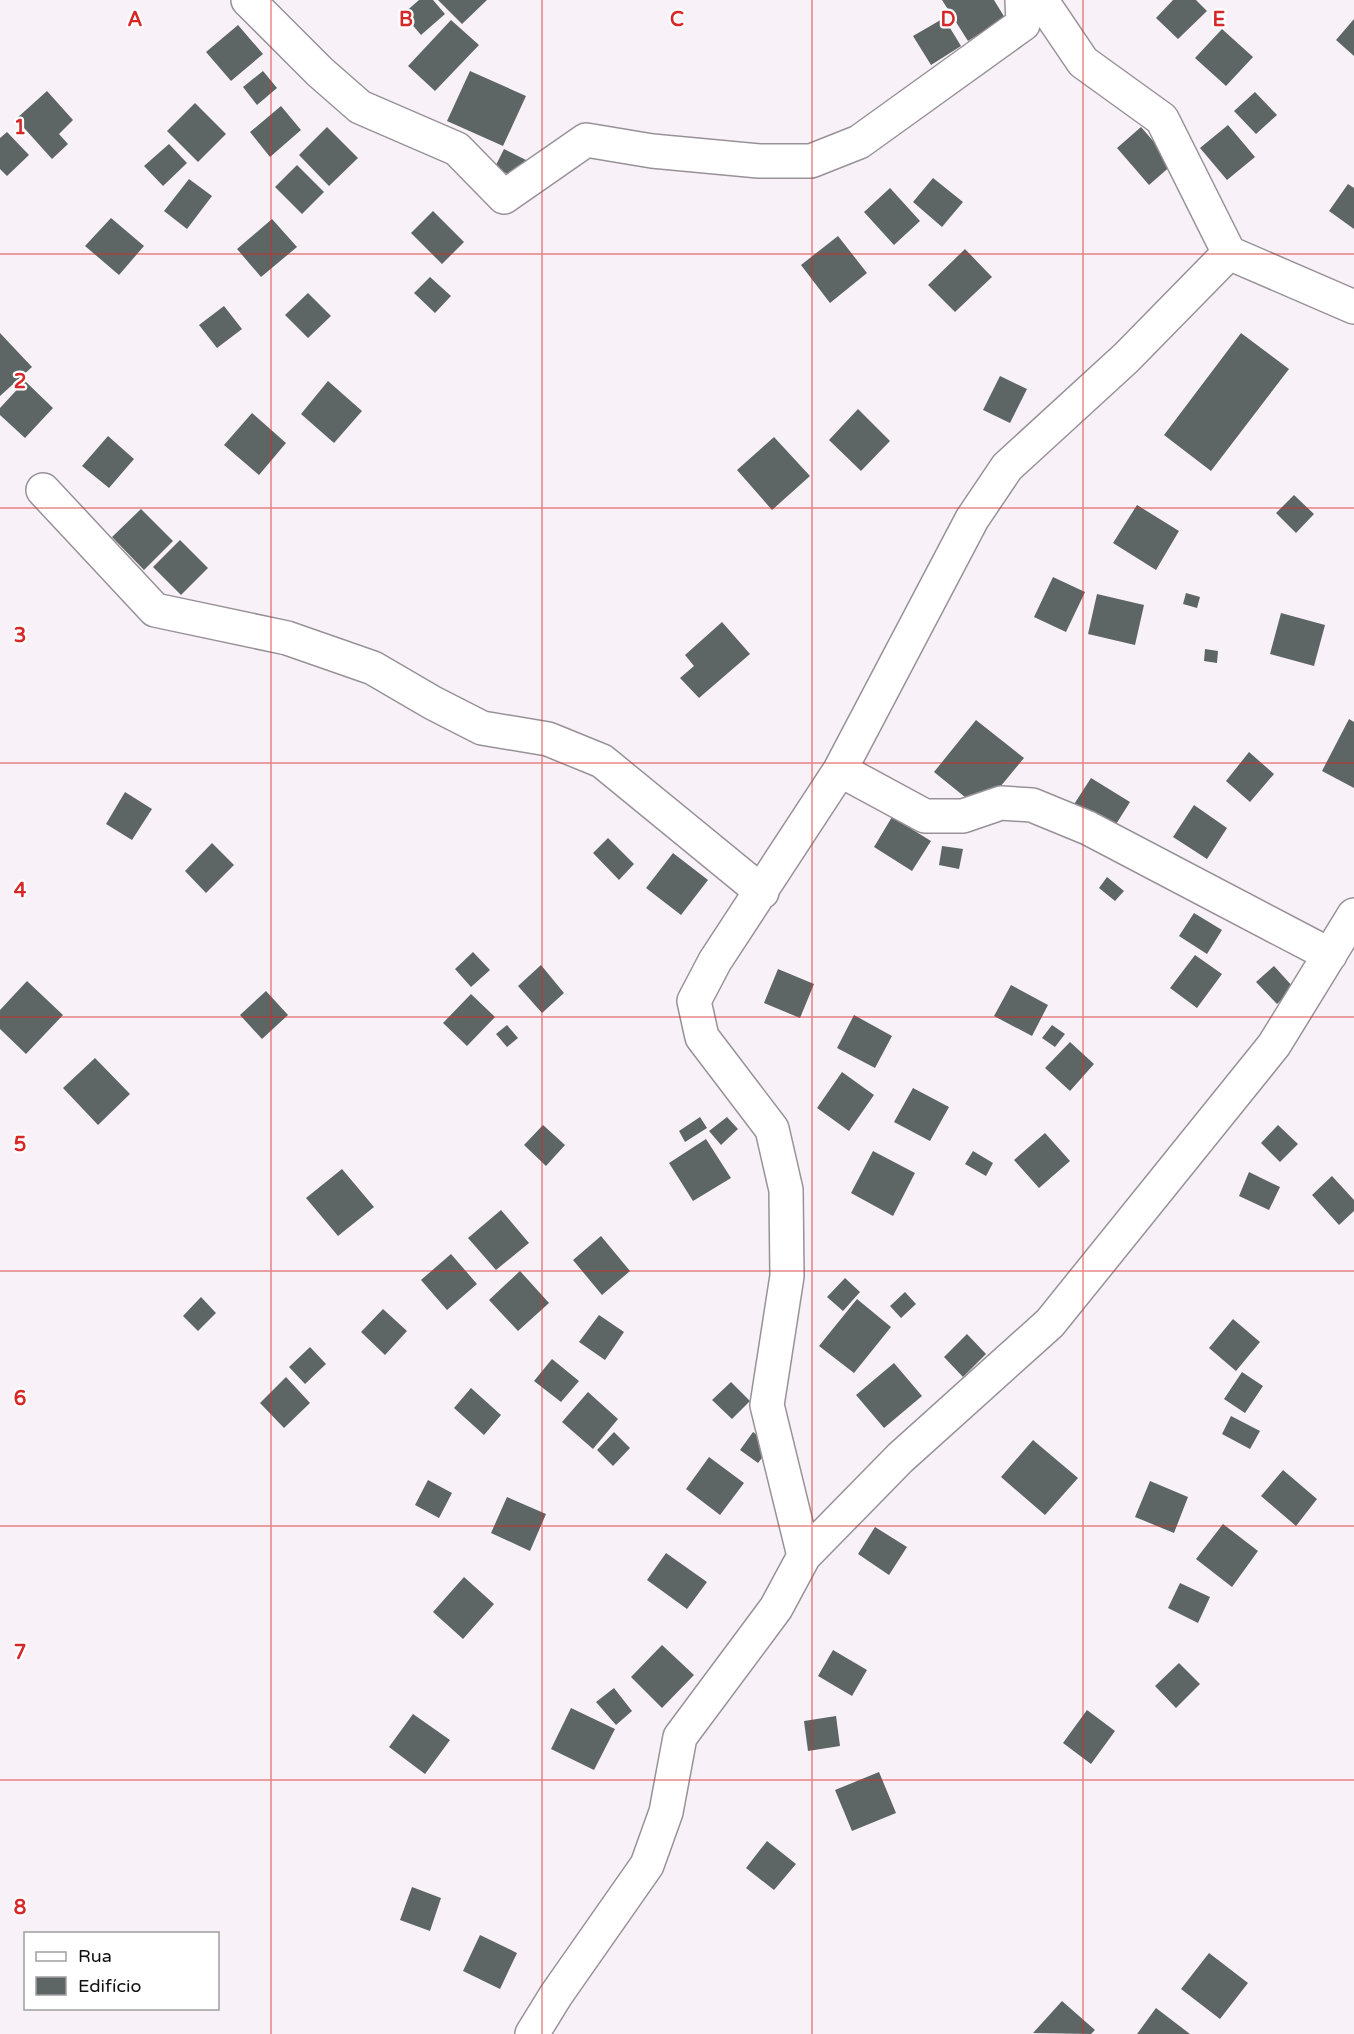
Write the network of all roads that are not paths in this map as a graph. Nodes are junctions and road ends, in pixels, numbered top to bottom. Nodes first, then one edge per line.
1 (248, 0) edge
2 (1022, 0) edge
3 (1041, 0) edge
4 (1229, 253) junction
5 (1354, 307) edge
6 (44, 490) dead end
7 (840, 770) junction
8 (762, 892) junction
9 (1354, 915) edge
10 (1330, 955) junction
11 (804, 1556) junction
12 (532, 2034) edge

1 - 2 street
3 - 4 street
4 - 5 street
4 - 7 street
6 - 8 street
7 - 8 street
7 - 10 street
8 - 11 street
9 - 10 street
10 - 11 street
11 - 12 street

